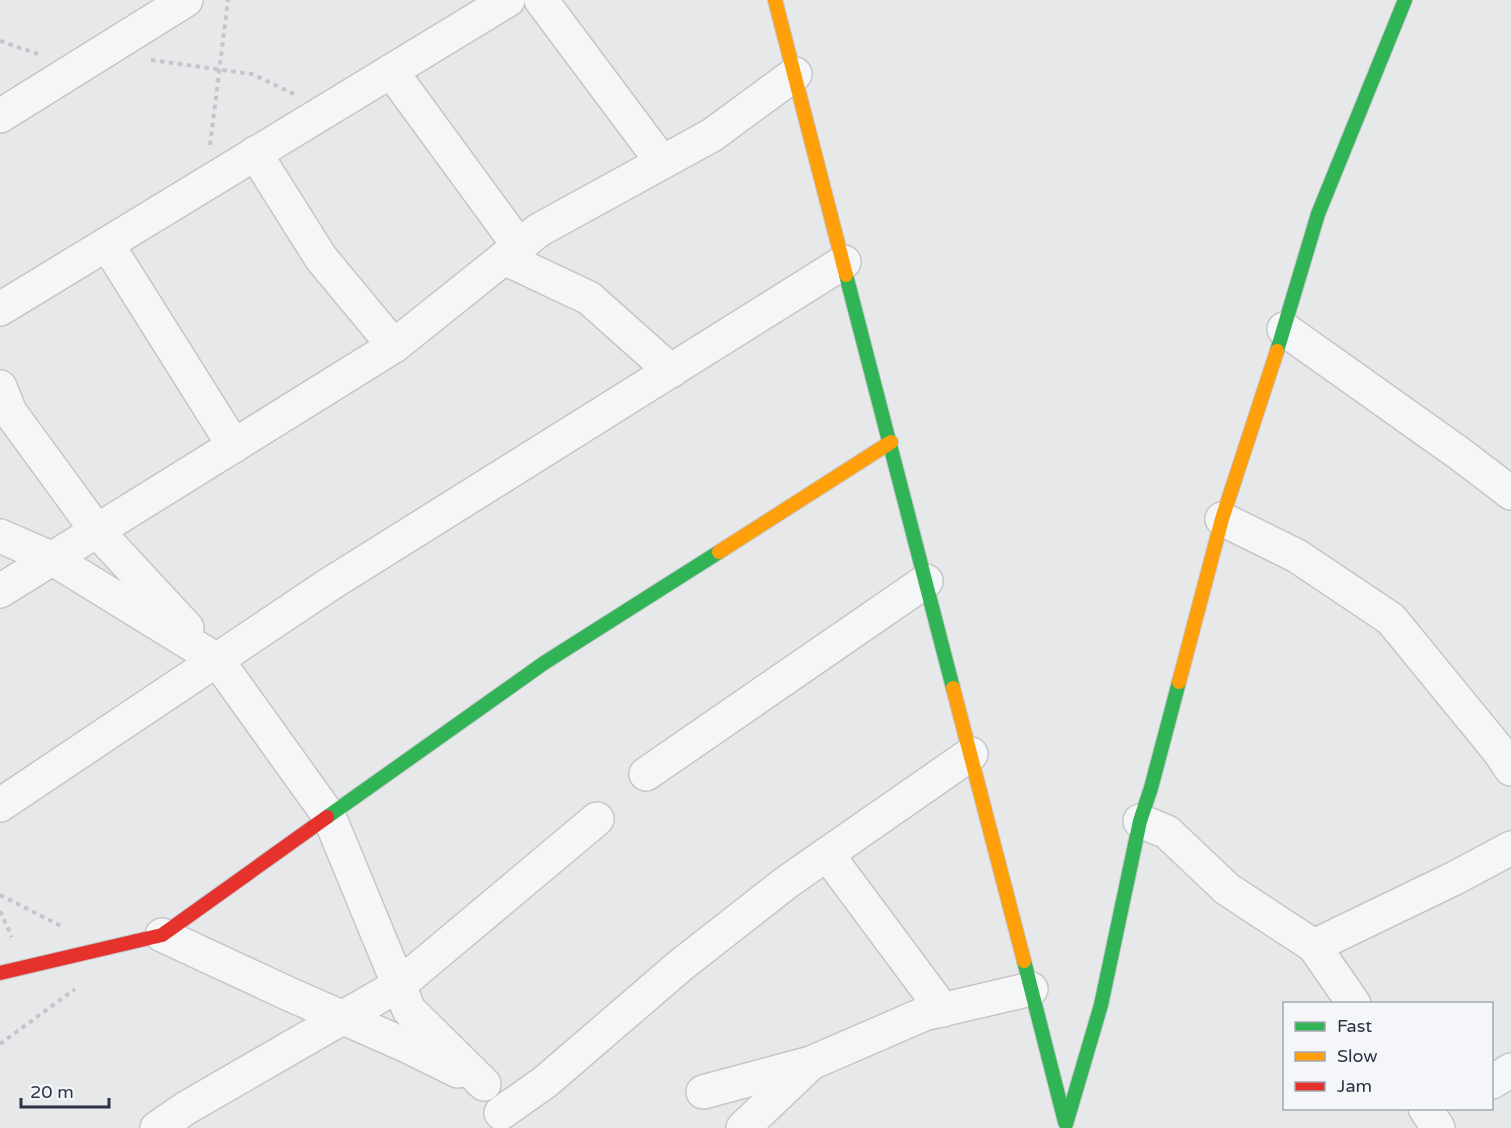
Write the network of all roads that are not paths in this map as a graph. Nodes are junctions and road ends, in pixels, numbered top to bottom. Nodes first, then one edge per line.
1 (186, 0) edge
2 (507, 0) edge
3 (541, 0) edge
4 (775, 0) edge
5 (1405, 0) edge
6 (391, 71) junction
7 (795, 75) junction
8 (0, 116) edge
9 (255, 153) junction
10 (662, 162) junction
11 (107, 244) junction
12 (512, 252) junction
13 (844, 262) junction
14 (0, 309) edge
15 (1284, 330) junction
16 (394, 346) junction
17 (670, 371) junction
18 (0, 387) edge
19 (891, 442) junction
20 (234, 446) junction
21 (1511, 493) edge
22 (1222, 519) junction
23 (97, 531) junction
24 (0, 536) edge
25 (53, 559) junction
26 (926, 581) junction
27 (0, 591) edge
28 (217, 660) junction
29 (971, 754) junction
30 (1511, 769) edge
31 (646, 774) dead end
32 (0, 805) edge
33 (329, 816) junction
34 (597, 819) dead end
35 (1140, 821) junction
36 (1511, 848) edge
37 (827, 854) junction
38 (162, 935) junction
39 (1314, 946) junction
40 (0, 974) edge
41 (399, 985) junction
42 (1031, 989) junction
43 (1353, 1002) edge
44 (943, 1010) junction
45 (342, 1018) junction
46 (811, 1063) junction
47 (1511, 1070) edge
48 (1493, 1081) edge
49 (484, 1084) junction
50 (704, 1092) dead end
51 (506, 1120) edge
52 (1066, 1126) edge
53 (157, 1128) edge
54 (742, 1128) edge

1 - 8 street
2 - 6 street
3 - 10 street
4 - 7 street
5 - 15 street
6 - 9 street
6 - 12 street
7 - 10 street
7 - 13 street
9 - 11 street
9 - 16 street
10 - 12 street
11 - 14 street
11 - 20 street
12 - 16 street
12 - 17 street
13 - 17 street
13 - 19 street
15 - 21 street
15 - 22 street
16 - 20 street
17 - 28 street
18 - 23 street
19 - 26 street
19 - 33 street
20 - 23 street
22 - 30 street
22 - 35 street
23 - 25 street
23 - 28 street
24 - 25 street
25 - 27 street
25 - 28 street
26 - 29 street
26 - 31 street
28 - 32 street
28 - 33 street
29 - 37 street
29 - 42 street
33 - 38 street
33 - 41 street
34 - 41 street
35 - 39 street
35 - 52 street
36 - 39 street
37 - 44 street
37 - 51 street
38 - 40 street
38 - 45 street
39 - 43 street
41 - 45 street
41 - 49 street
42 - 44 street
42 - 52 street
44 - 46 street
45 - 49 street
45 - 53 street
46 - 50 street
46 - 54 street
47 - 48 street
49 - 51 street

